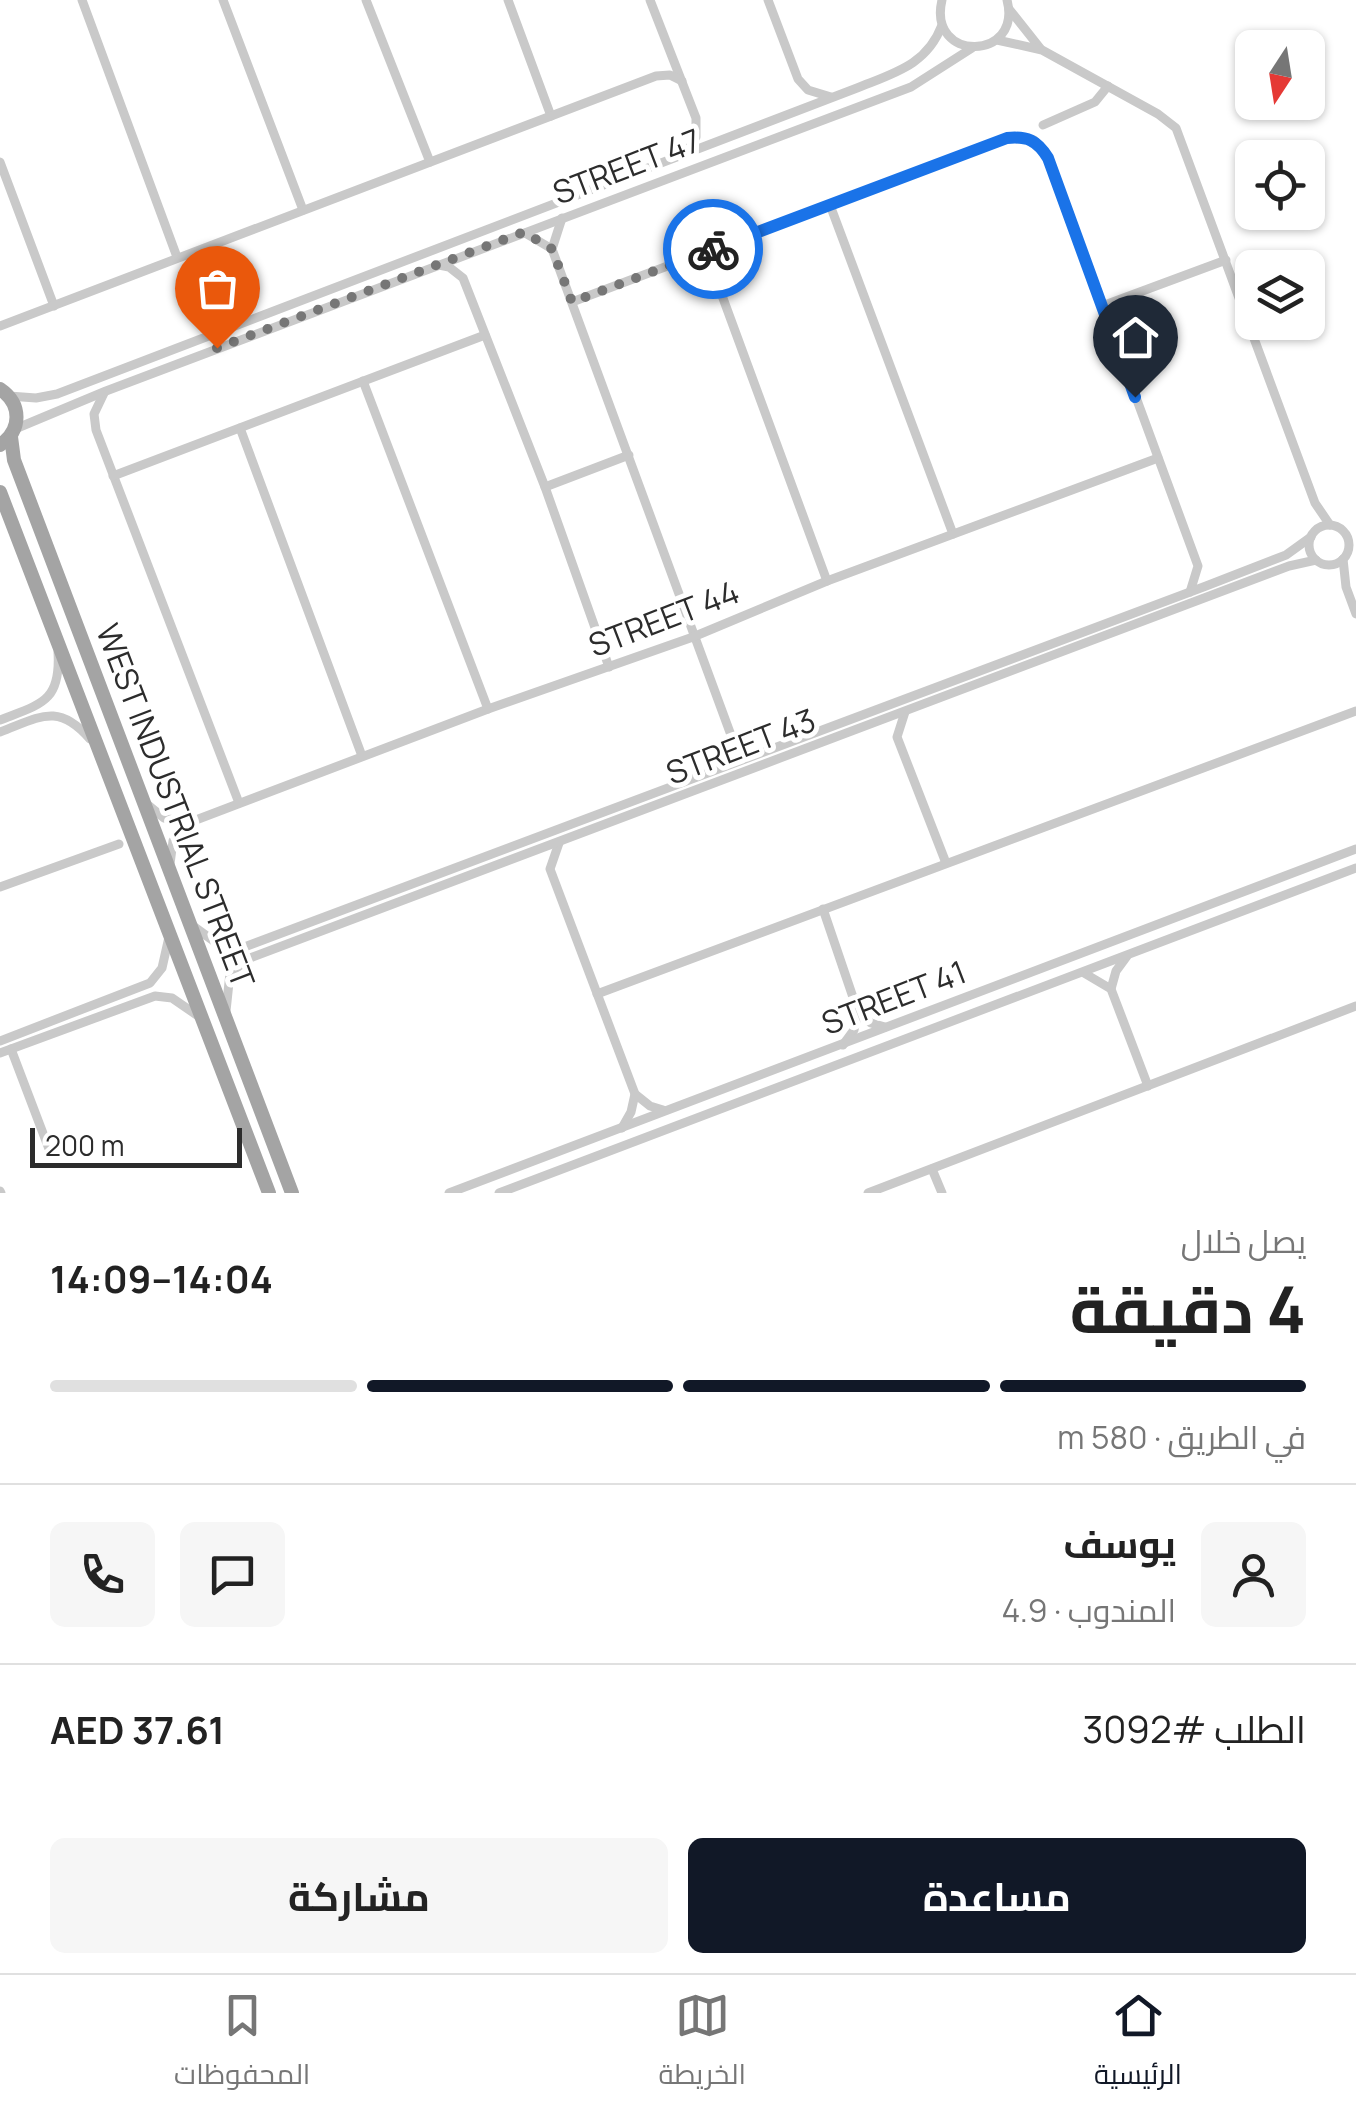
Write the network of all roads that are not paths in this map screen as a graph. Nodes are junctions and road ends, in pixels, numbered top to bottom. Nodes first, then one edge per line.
1 (82, 0) edge
2 (223, 0) edge
3 (366, 0) edge
4 (508, 0) edge
5 (650, 0) edge
6 (768, 0) edge
7 (934, 0) edge
8 (1008, 4) edge
9 (941, 5) edge
10 (942, 25) junction
11 (997, 40) junction
12 (972, 48) junction
13 (669, 50) junction
14 (1042, 50) junction
15 (656, 76) junction
16 (682, 82) junction
17 (1108, 86) junction
18 (833, 98) junction
19 (550, 116) junction
20 (1043, 126) dead end
21 (685, 156) junction
22 (0, 162) edge
23 (430, 162) junction
24 (830, 205) junction
25 (303, 210) junction
26 (562, 218) junction
27 (524, 232) junction
28 (552, 249) junction
29 (706, 252) junction
30 (177, 257) junction
31 (1226, 260) junction
32 (437, 265) junction
33 (572, 302) junction
34 (54, 306) junction
35 (1102, 306) junction
36 (0, 326) edge
37 (485, 335) junction
38 (363, 381) junction
39 (106, 391) junction
40 (5, 392) edge
41 (240, 428) junction
42 (9, 437) edge
43 (629, 455) junction
44 (1158, 458) junction
45 (113, 476) junction
46 (545, 487) junction
47 (0, 492) edge
48 (1315, 503) junction
49 (1330, 526) junction
50 (952, 534) junction
51 (1313, 534) junction
52 (1343, 559) junction
53 (1316, 560) junction
54 (1328, 565) junction
55 (1198, 566) junction
56 (827, 580) junction
57 (1223, 580) junction
58 (1346, 586) junction
59 (1190, 592) junction
60 (1356, 614) edge
61 (694, 637) junction
62 (57, 640) junction
63 (609, 667) junction
64 (488, 709) junction
65 (1356, 711) edge
66 (906, 712) junction
67 (0, 720) edge
68 (872, 724) junction
69 (0, 732) edge
70 (896, 737) junction
71 (733, 742) junction
72 (98, 748) junction
73 (761, 752) junction
74 (362, 756) junction
75 (730, 764) junction
76 (142, 800) junction
77 (238, 803) junction
78 (188, 822) junction
79 (559, 843) junction
80 (119, 844) dead end
81 (1356, 849) edge
82 (525, 856) junction
83 (946, 863) junction
84 (1356, 868) edge
85 (550, 869) junction
86 (169, 870) junction
87 (0, 888) edge
88 (823, 910) junction
89 (189, 922) junction
90 (169, 934) junction
91 (1127, 955) junction
92 (1081, 973) junction
93 (1110, 989) junction
94 (597, 994) junction
95 (1356, 1006) edge
96 (858, 1012) junction
97 (226, 1018) junction
98 (202, 1019) junction
99 (888, 1028) junction
100 (0, 1040) edge
101 (843, 1045) junction
102 (6, 1051) edge
103 (1148, 1086) junction
104 (634, 1094) junction
105 (668, 1111) junction
106 (622, 1128) junction
107 (49, 1149) dead end
108 (932, 1168) junction
109 (265, 1193) edge
110 (295, 1193) edge
111 (449, 1193) edge
112 (499, 1193) edge
113 (868, 1193) edge
114 (942, 1193) edge

1 - 30 street
2 - 25 street
3 - 23 street
4 - 19 street
5 - 13 street
6 - 18 street
7 - 9 street
8 - 11 street
8 - 14 street
9 - 10 street
10 - 12 street
10 - 18 street, STREET 47
11 - 12 street, STREET 47
11 - 14 street
12 - 26 street, STREET 47
13 - 15 street
13 - 16 street
14 - 17 street
15 - 16 street
15 - 19 street
16 - 21 street
17 - 20 street
17 - 31 street
18 - 21 street, STREET 47
19 - 23 street
21 - 40 street, STREET 47
22 - 34 street
23 - 25 street
24 - 29 street
24 - 35 street
24 - 50 street
25 - 30 street
26 - 27 street, STREET 47
26 - 28 street
27 - 28 street
27 - 32 street, STREET 47
28 - 33 street
29 - 33 street
29 - 56 street
30 - 34 street
31 - 35 street
31 - 48 street
32 - 37 street
32 - 39 street, STREET 47
33 - 43 street
34 - 36 street
35 - 44 street
37 - 38 street
37 - 46 street
38 - 41 street
38 - 64 street
39 - 42 street, STREET 47
39 - 45 street
40 - 42 main road, WEST INDUSTRIAL STREET
41 - 45 street
41 - 74 street
42 - 76 main road, WEST INDUSTRIAL STREET
43 - 46 street
43 - 61 street
44 - 50 street, STREET 44
44 - 55 street
45 - 77 street
46 - 63 street
47 - 62 main road, WEST INDUSTRIAL STREET
48 - 49 street
48 - 51 street
49 - 51 street
49 - 52 street
50 - 56 street, STREET 44
51 - 53 street
51 - 57 street, STREET 43
52 - 54 street
52 - 58 street
53 - 54 street
53 - 66 street, STREET 43
54 - 58 street
55 - 57 street
55 - 59 street
56 - 61 street, STREET 44
57 - 59 street, STREET 43
58 - 60 street
59 - 73 street, STREET 43
61 - 63 street, STREET 44
61 - 71 street
62 - 67 street
62 - 72 main road, WEST INDUSTRIAL STREET
63 - 64 street, STREET 44
64 - 74 street, STREET 44
65 - 83 street
66 - 68 street, STREET 43
66 - 70 street
68 - 70 street
68 - 79 street, STREET 43
69 - 72 street
70 - 83 street
71 - 73 street
71 - 75 street
72 - 90 main road, WEST INDUSTRIAL STREET
73 - 75 street, STREET 43
74 - 77 street, STREET 44
75 - 89 street, STREET 43
76 - 78 street
76 - 86 main road, WEST INDUSTRIAL STREET
77 - 78 street, STREET 44
78 - 86 street
79 - 82 street, STREET 43
79 - 85 street
80 - 87 street
81 - 99 street, STREET 41
82 - 85 street
82 - 97 street, STREET 43
83 - 88 street
84 - 91 street, STREET 41
85 - 94 street
86 - 89 main road, WEST INDUSTRIAL STREET
88 - 94 street
88 - 96 street
89 - 97 main road, WEST INDUSTRIAL STREET
90 - 98 main road, WEST INDUSTRIAL STREET
90 - 100 street
91 - 92 street, STREET 41
91 - 93 street
92 - 93 street
92 - 112 street, STREET 41
93 - 103 street
94 - 104 street
95 - 103 street
96 - 99 street
96 - 101 street
97 - 110 main road, WEST INDUSTRIAL STREET
98 - 102 street
98 - 109 main road, WEST INDUSTRIAL STREET
99 - 101 street, STREET 41
101 - 105 street, STREET 41
102 - 107 street
103 - 108 street
104 - 105 street
104 - 106 street
105 - 106 street, STREET 41
106 - 111 street, STREET 41
108 - 113 street
108 - 114 street

